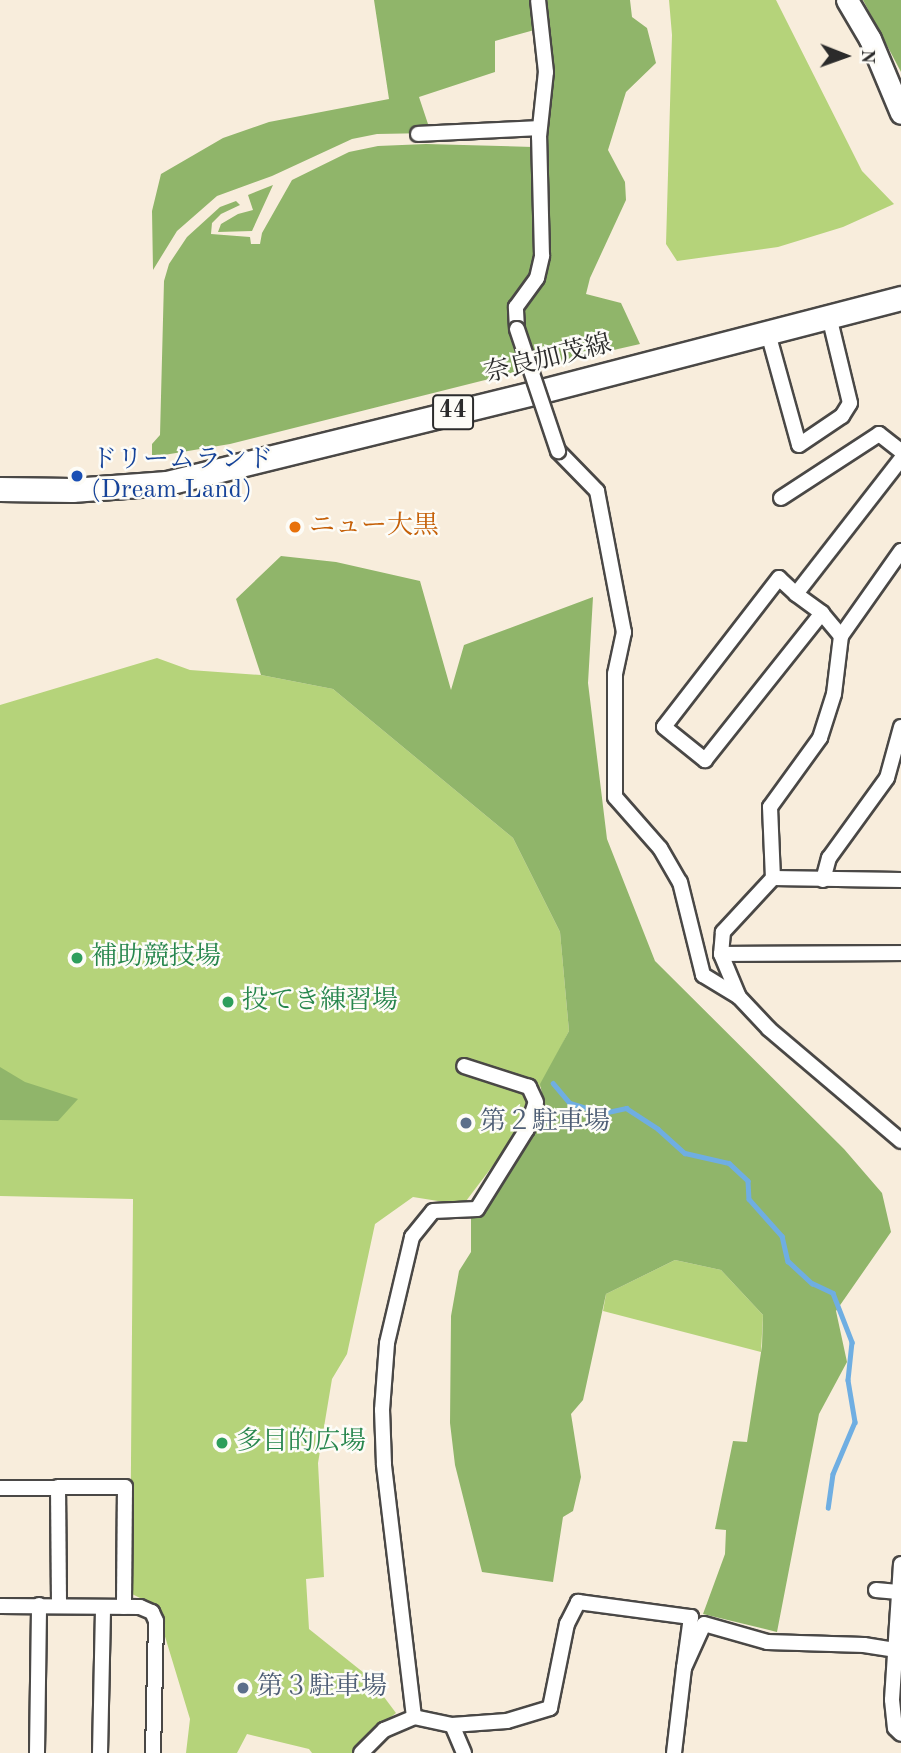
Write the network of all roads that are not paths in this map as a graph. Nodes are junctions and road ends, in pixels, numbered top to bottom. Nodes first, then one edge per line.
1 (538, 0) edge
2 (847, 0) edge
3 (901, 113) edge
4 (539, 128) junction
5 (418, 134) dead end
6 (901, 298) edge
7 (829, 316) junction
8 (768, 333) junction
9 (901, 451) edge
10 (901, 459) edge
11 (0, 489) edge
12 (780, 498) dead end
13 (901, 551) edge
14 (796, 594) junction
15 (822, 613) junction
16 (841, 636) junction
17 (901, 727) edge
18 (773, 878) junction
19 (823, 880) junction
20 (901, 880) edge
21 (901, 953) edge
22 (721, 954) junction
23 (738, 996) junction
24 (464, 1066) dead end
25 (901, 1141) edge
26 (58, 1487) junction
27 (0, 1488) edge
28 (901, 1564) edge
29 (876, 1590) dead end
30 (900, 1592) edge
31 (39, 1605) junction
32 (0, 1606) edge
33 (59, 1606) junction
34 (103, 1606) junction
35 (124, 1607) junction
36 (895, 1650) junction
37 (684, 1668) junction
38 (414, 1717) junction
39 (452, 1725) junction
40 (901, 1734) edge
41 (37, 1753) edge
42 (100, 1753) edge
43 (153, 1753) edge
44 (361, 1753) edge
45 (464, 1753) edge
46 (674, 1753) edge

1 - 4 street
2 - 3 main road
4 - 5 street
4 - 23 street, bridge
6 - 7 main road, 奈良加茂線 / 44
7 - 8 main road, 奈良加茂線 / 44
7 - 8 street
8 - 11 main road, 奈良加茂線 / 44
9 - 12 street
10 - 14 street
13 - 16 street
14 - 15 street
14 - 15 street
15 - 16 street
16 - 18 street
17 - 19 street
18 - 19 street
18 - 22 street
19 - 20 street
21 - 22 street
22 - 23 street
23 - 25 street
24 - 38 street
26 - 27 street
26 - 33 street
26 - 35 street
28 - 30 street
29 - 30 street
30 - 36 street
31 - 32 street
31 - 33 street
31 - 41 street
33 - 34 street
34 - 35 street
34 - 42 street
35 - 43 street
36 - 37 street
36 - 40 street
37 - 39 street
37 - 46 street
38 - 39 street
38 - 44 street
39 - 45 street

